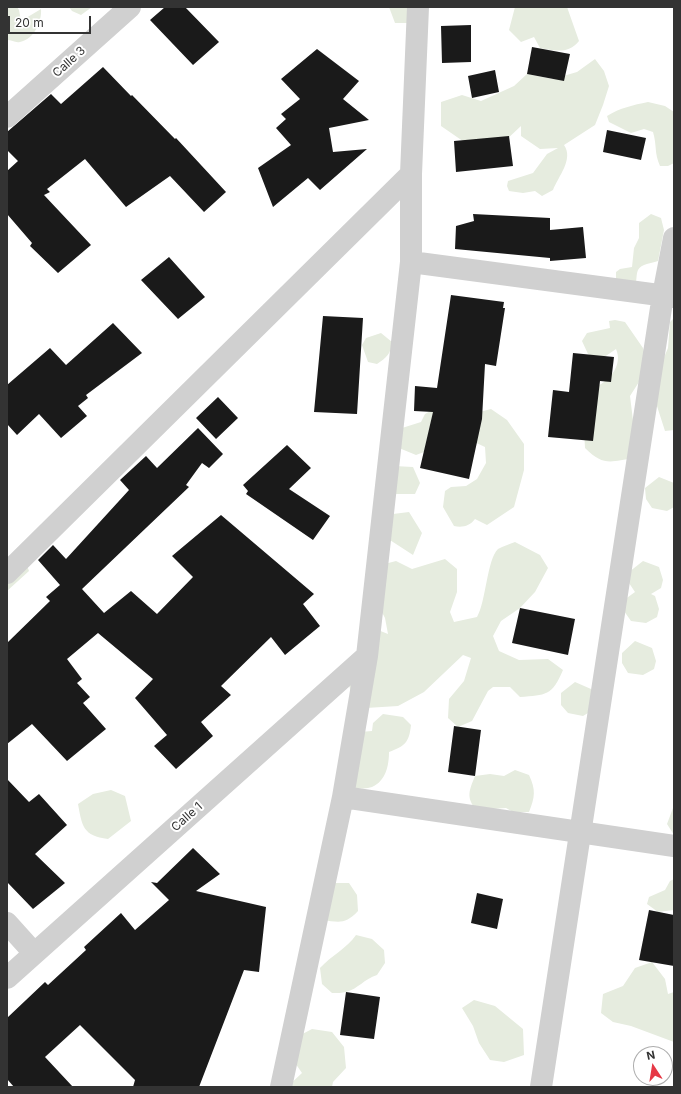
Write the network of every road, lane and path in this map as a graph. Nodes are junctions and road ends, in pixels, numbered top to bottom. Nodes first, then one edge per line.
1 (130, 7) edge
2 (418, 7) edge
3 (7, 117) edge
4 (411, 174) junction
5 (674, 238) edge
6 (411, 262) junction
7 (669, 296) edge
8 (7, 573) edge
9 (367, 656) junction
10 (343, 797) junction
11 (581, 832) junction
12 (674, 846) edge
13 (7, 923) edge
14 (34, 953) junction
15 (7, 978) edge
16 (281, 1087) edge
17 (542, 1087) edge

1 - 3 street, Calle 3
2 - 4 street
4 - 6 street
4 - 8 street
5 - 7 street
6 - 7 street
6 - 9 street
7 - 11 street
9 - 10 street
9 - 14 street, Calle 1
10 - 11 street
10 - 16 street
11 - 12 street
11 - 17 street
13 - 14 street
14 - 15 street, Calle 1

